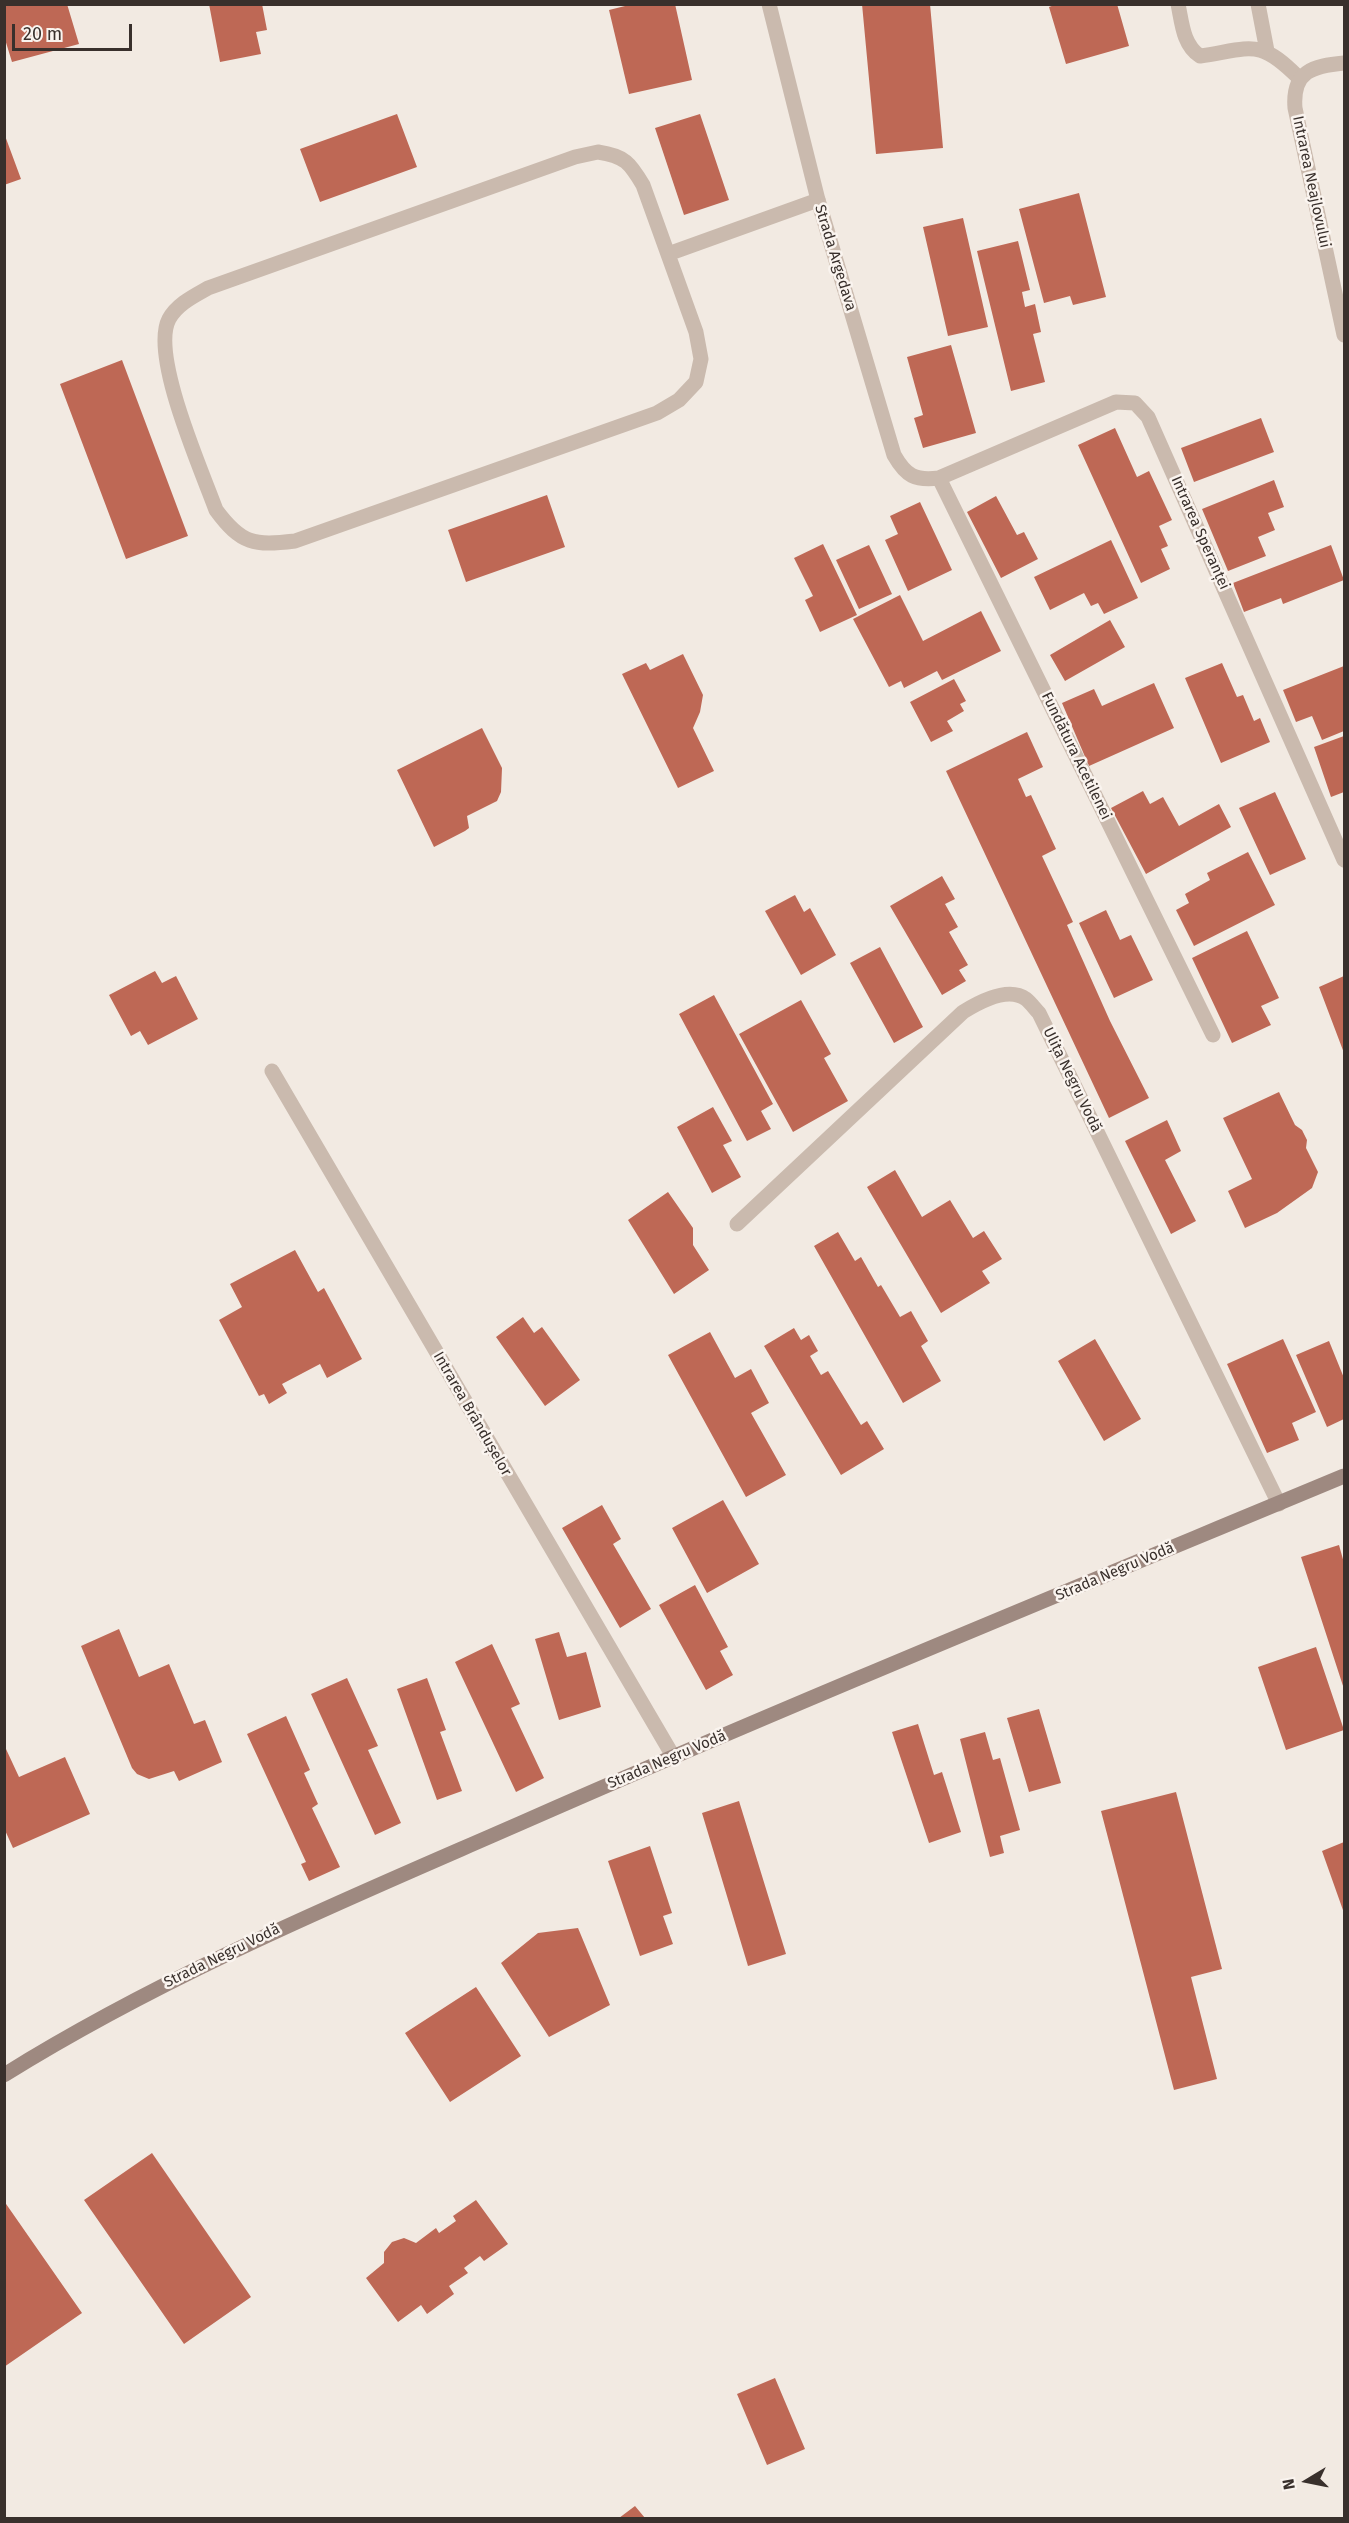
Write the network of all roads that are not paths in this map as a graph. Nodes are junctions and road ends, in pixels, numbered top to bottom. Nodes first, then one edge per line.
1 (769, 4) edge
2 (1178, 4) edge
3 (1258, 4) edge
4 (1267, 51) junction
5 (1344, 63) edge
6 (1299, 78) junction
7 (818, 200) junction
8 (668, 254) junction
9 (1344, 334) edge
10 (939, 478) junction
11 (1344, 860) edge
12 (1213, 1035) dead end
13 (272, 1071) dead end
14 (737, 1224) dead end
15 (1344, 1476) edge
16 (1279, 1504) junction
17 (673, 1756) junction
18 (4, 2075) edge

1 - 7 street, Strada Argedava
2 - 4 street
3 - 4 street
4 - 6 street
5 - 6 street
6 - 9 street, Intrarea Neajlovului
7 - 8 street
7 - 10 street, Strada Argedava
8 - 8 street
10 - 11 street, Intrarea Speranței
10 - 12 street, Fundătura Acetilenei
13 - 17 street, Intrarea Brândușelor
14 - 16 street, Ulița Negru Vodă
15 - 16 street, Strada Negru Vodă
16 - 17 street, Strada Negru Vodă
17 - 18 street, Strada Negru Vodă

